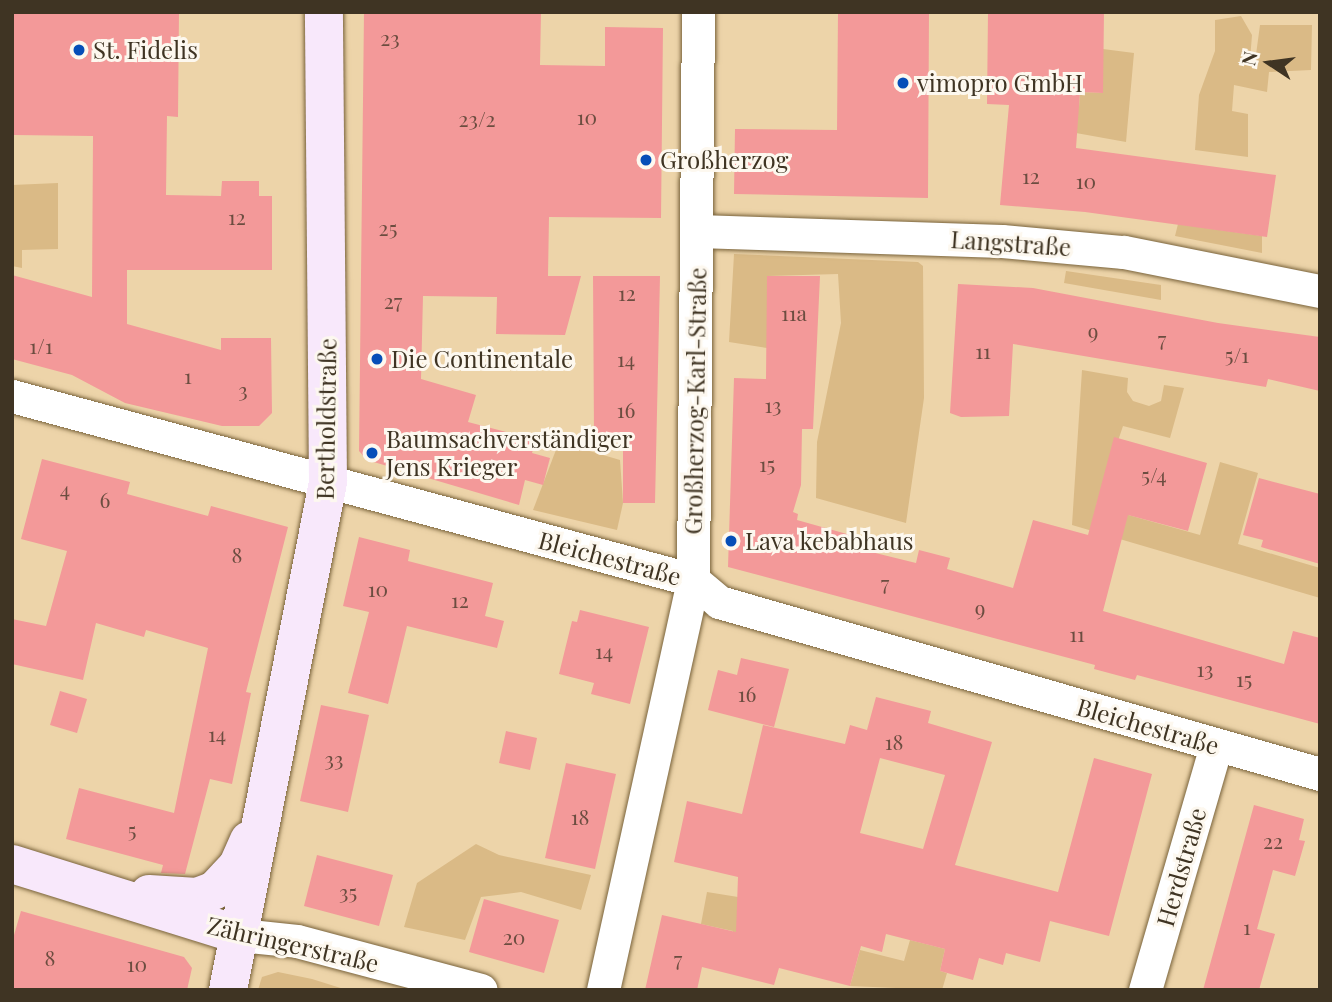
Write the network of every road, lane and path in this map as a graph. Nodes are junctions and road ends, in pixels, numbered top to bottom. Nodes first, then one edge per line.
1 (324, 12) edge
2 (698, 12) edge
3 (698, 231) junction
4 (1320, 291) edge
5 (12, 396) edge
6 (328, 482) junction
7 (693, 580) junction
8 (1216, 745) junction
9 (1320, 774) edge
10 (259, 819) junction
11 (12, 864) edge
12 (107, 893) junction
13 (240, 935) junction
14 (228, 990) edge
15 (481, 990) edge
16 (603, 990) edge
17 (1145, 990) edge

1 - 6 main road, Bertholdstraße
2 - 3 street, Großherzog-Karl-Straße
3 - 4 street, Langstraße
3 - 7 street, Großherzog-Karl-Straße
5 - 6 street, Bleichestraße
6 - 7 street, Bleichestraße
6 - 10 main road, Bertholdstraße
7 - 8 street, Bleichestraße
7 - 16 street, Großherzog-Karl-Straße
8 - 9 street, Bleichestraße
8 - 17 street, Herdstraße
10 - 12 main road, Zähringerstraße
10 - 13 main road
11 - 12 main road, Zähringerstraße
12 - 13 main road, Zähringerstraße
13 - 14 main road
13 - 15 street, Zähringerstraße

